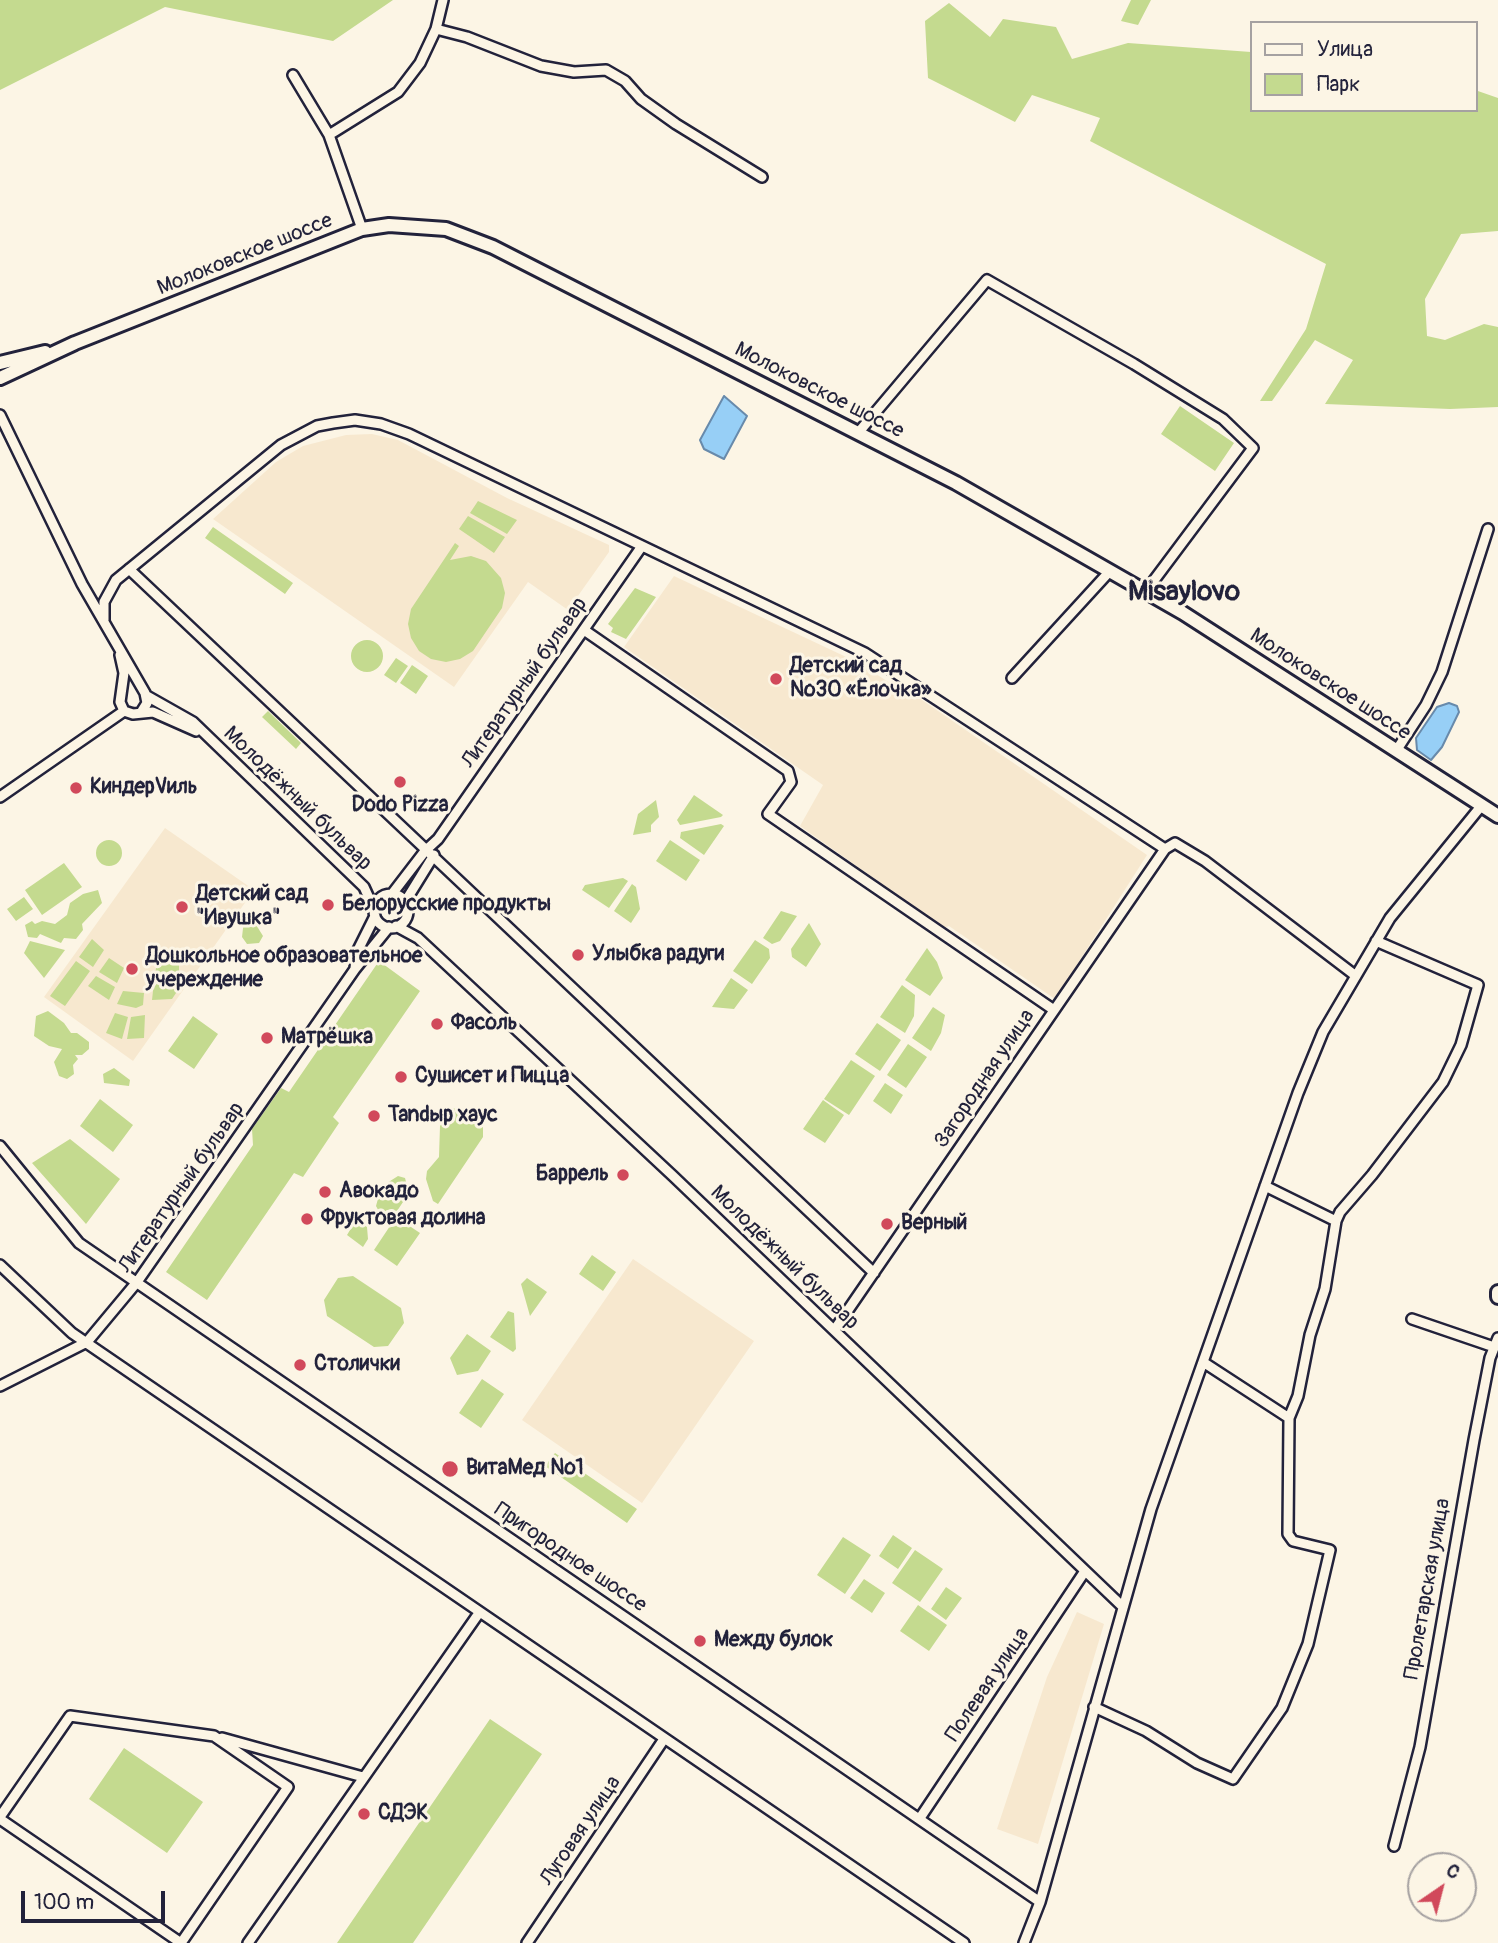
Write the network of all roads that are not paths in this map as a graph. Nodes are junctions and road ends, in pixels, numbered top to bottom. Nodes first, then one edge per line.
1 (443, 0) edge
2 (436, 29) junction
3 (293, 75) dead end
4 (329, 135) junction
5 (762, 177) dead end
6 (362, 229) junction
7 (75, 343) junction
8 (0, 363) edge
9 (0, 378) edge
10 (0, 415) edge
11 (858, 433) junction
12 (1488, 529) dead end
13 (642, 546) junction
14 (130, 569) junction
15 (1110, 571) junction
16 (1146, 591) junction
17 (104, 620) junction
18 (584, 629) junction
19 (117, 643) junction
20 (1012, 678) dead end
21 (123, 690) junction
22 (145, 694) junction
23 (124, 711) junction
24 (142, 711) junction
25 (206, 736) junction
26 (1396, 751) junction
27 (0, 797) edge
28 (1482, 805) junction
29 (1498, 816) edge
30 (438, 839) junction
31 (1165, 849) junction
32 (425, 851) junction
33 (433, 858) junction
34 (364, 887) junction
35 (389, 894) junction
36 (405, 902) junction
37 (374, 912) junction
38 (406, 916) junction
39 (392, 927) junction
40 (418, 937) junction
41 (1376, 941) junction
42 (355, 969) junction
43 (1356, 976) junction
44 (1054, 1010) junction
45 (0, 1146) edge
46 (1265, 1186) junction
47 (1336, 1221) junction
48 (0, 1265) edge
49 (874, 1273) junction
50 (138, 1282) junction
51 (1412, 1319) dead end
52 (835, 1329) junction
53 (87, 1342) junction
54 (1496, 1343) edge
55 (1203, 1362) junction
56 (0, 1386) edge
57 (1289, 1418) junction
58 (1085, 1571) junction
59 (1123, 1607) junction
60 (479, 1614) junction
61 (1094, 1707) junction
62 (214, 1736) junction
63 (664, 1739) junction
64 (363, 1777) junction
65 (0, 1818) edge
66 (920, 1818) junction
67 (1394, 1846) dead end
68 (1040, 1902) junction
69 (181, 1943) edge
70 (247, 1943) edge
71 (527, 1943) edge
72 (964, 1943) edge
73 (1024, 1943) edge

1 - 2 street
2 - 4 street
2 - 5 street
3 - 4 street
4 - 6 street
6 - 7 main road, Молоковское шоссе
6 - 11 main road, Молоковское шоссе
7 - 8 main road, Молоковское шоссе
7 - 9 main road, Молоковское шоссе
10 - 17 street
11 - 15 main road, Молоковское шоссе
11 - 16 street
12 - 26 street
13 - 14 street
13 - 18 street, Литературный бульвар
13 - 31 street
14 - 17 street
14 - 32 street
15 - 16 main road, Молоковское шоссе
15 - 20 street
16 - 26 main road, Молоковское шоссе
17 - 19 street
18 - 30 street, Литературный бульвар
18 - 44 street
19 - 21 street
19 - 22 street
21 - 22 street
21 - 23 street
22 - 24 street
22 - 25 street, Молодёжный бульвар
23 - 24 street
23 - 27 street
24 - 25 street, Молодёжный бульвар
25 - 34 street, Молодёжный бульвар
26 - 28 main road, Молоковское шоссе
28 - 29 main road, Молоковское шоссе
28 - 41 street
30 - 32 street, Литературный бульвар
30 - 33 street, Литературный бульвар
31 - 43 street
31 - 44 street, Загородная улица
32 - 33 street
32 - 35 street, Литературный бульвар
33 - 36 street, Литературный бульвар
33 - 49 street
34 - 35 street, Молодёжный бульвар
34 - 37 street, Молодёжный бульвар
35 - 36 street
35 - 37 street
36 - 38 street
37 - 39 street
37 - 42 street, Литературный бульвар
38 - 39 street
38 - 40 street, Молодёжный бульвар
39 - 40 street, Молодёжный бульвар
39 - 42 street, Литературный бульвар
40 - 52 street, Молодёжный бульвар
41 - 43 street
41 - 47 street
42 - 50 street, Литературный бульвар
43 - 46 street
44 - 49 street, Загородная улица
45 - 50 street, Пригородное шоссе
46 - 47 street
46 - 55 street
47 - 57 street
48 - 53 street
49 - 52 street, Загородная улица
50 - 53 street, Литературный бульвар
50 - 66 street, Пригородное шоссе
51 - 54 street
52 - 58 street, Молодёжный бульвар
53 - 56 street, Литературный бульвар
53 - 60 street
54 - 67 street, Пролетарская улица
55 - 57 street
55 - 59 street
57 - 61 street
58 - 59 street, Молодёжный бульвар
58 - 66 street, Полевая улица
59 - 61 street
60 - 63 street
60 - 64 street
61 - 68 street
62 - 64 street
62 - 65 street
62 - 69 street
63 - 71 street, Луговая улица
63 - 72 street
64 - 70 street
65 - 69 street
66 - 68 street, Пригородное шоссе
68 - 73 street

